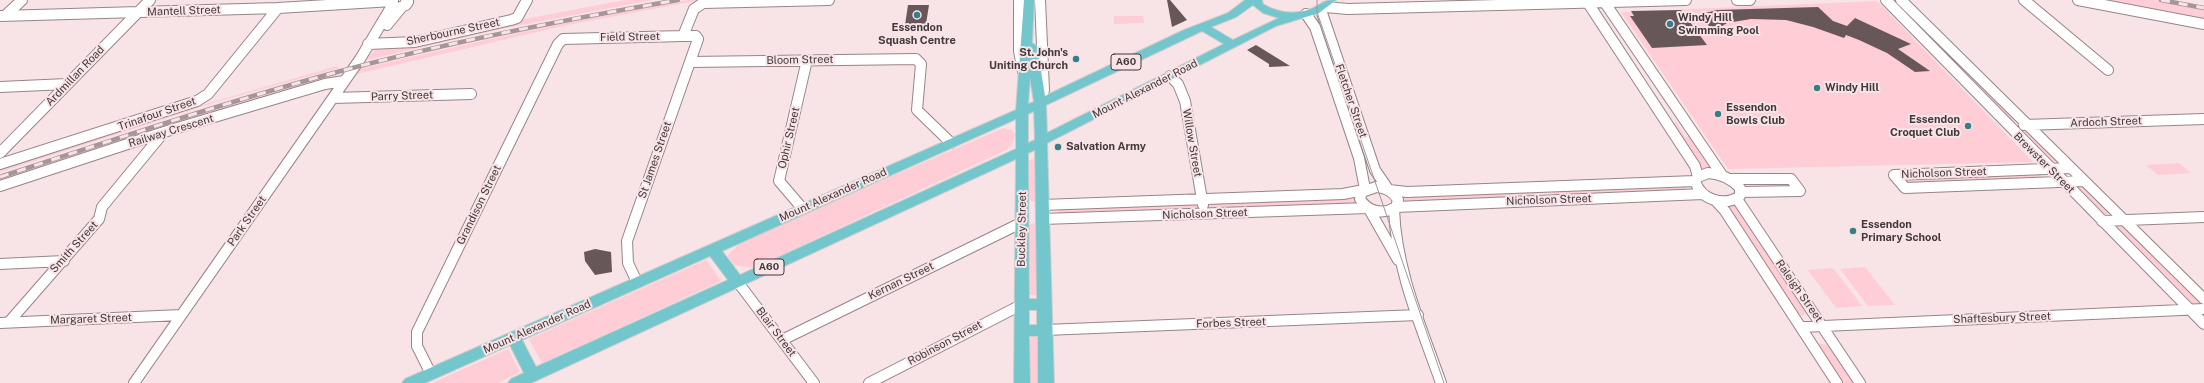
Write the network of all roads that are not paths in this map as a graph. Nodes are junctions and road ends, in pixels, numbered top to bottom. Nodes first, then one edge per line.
1 (22, 0) edge
2 (150, 0) edge
3 (406, 0) edge
4 (527, 0) edge
5 (829, 0) edge
6 (1019, 0) edge
7 (1029, 0) edge
8 (1040, 0) edge
9 (1252, 0) edge
10 (1257, 0) edge
11 (1686, 0) edge
12 (1737, 0) edge
13 (1750, 0) edge
14 (1886, 0) edge
15 (1901, 0) edge
16 (2024, 0) edge
17 (2031, 0) edge
18 (2078, 0) edge
19 (2089, 0) edge
20 (1604, 1) edge
21 (1587, 2) edge
22 (393, 3) edge
23 (1325, 6) edge
24 (278, 8) junction
25 (401, 8) junction
26 (2124, 9) junction
27 (138, 13) junction
28 (1306, 14) junction
29 (4, 15) edge
30 (1294, 16) junction
31 (2048, 18) junction
32 (1028, 22) junction
33 (2204, 24) edge
34 (1202, 26) junction
35 (683, 36) junction
36 (697, 37) joint
37 (564, 39) joint
38 (371, 44) junction
39 (1232, 44) junction
40 (807, 60) junction
41 (690, 62) junction
42 (2108, 70) dead end
43 (1023, 74) junction
44 (1170, 76) junction
45 (344, 81) junction
46 (67, 84) junction
47 (0, 87) edge
48 (471, 94) dead end
49 (333, 98) junction
50 (1040, 104) junction
51 (1022, 112) junction
52 (2204, 119) edge
53 (2027, 125) junction
54 (2008, 126) junction
55 (164, 132) junction
56 (1041, 142) junction
57 (952, 143) junction
58 (1022, 151) junction
59 (0, 152) edge
60 (0, 164) edge
61 (2071, 168) junction
62 (2051, 169) junction
63 (1727, 177) junction
64 (1696, 179) junction
65 (2084, 181) junction
66 (2064, 182) junction
67 (0, 186) edge
68 (1364, 190) junction
69 (1388, 190) junction
70 (1703, 194) junction
71 (1739, 196) junction
72 (1202, 199) junction
73 (1715, 200) junction
74 (1022, 205) junction
75 (1042, 205) junction
76 (1369, 208) junction
77 (1395, 208) junction
78 (803, 209) junction
79 (1205, 213) junction
80 (2204, 217) edge
81 (1042, 219) junction
82 (2124, 220) junction
83 (2102, 221) junction
84 (1021, 223) junction
85 (713, 249) junction
86 (64, 261) junction
87 (0, 264) edge
88 (1403, 271) junction
89 (737, 281) junction
90 (637, 282) junction
91 (2204, 299) edge
92 (1045, 304) junction
93 (1021, 305) junction
94 (2204, 309) edge
95 (2190, 310) junction
96 (181, 315) junction
97 (1418, 315) junction
98 (3, 324) edge
99 (2204, 324) edge
100 (1822, 325) junction
101 (1801, 327) junction
102 (1045, 330) junction
103 (1022, 331) junction
104 (513, 337) junction
105 (782, 340) junction
106 (431, 374) junction
107 (534, 375) junction
108 (134, 383) edge
109 (410, 383) edge
110 (516, 383) edge
111 (814, 383) edge
112 (869, 383) edge
113 (1022, 383) edge
114 (1046, 383) edge
115 (1441, 383) edge
116 (1837, 383) edge
117 (1860, 383) edge

1 - 29 street
2 - 27 street, Ardmillan Road
3 - 25 street, Park Street
4 - 38 street, Sherbourne Street
5 - 35 street
6 - 43 street, Buckley Street
7 - 32 main road, Buckley Street
8 - 50 street, Buckley Street
9 - 34 main road, Mount Alexander Road / A60
10 - 30 main road, A60
11 - 20 street
12 - 13 street
14 - 54 street, Brewster Street
15 - 53 street, Brewster Street
16 - 31 street
17 - 31 street
18 - 26 street
19 - 26 street
20 - 21 street
20 - 63 street
21 - 23 street
21 - 64 street
22 - 24 street, Mantell Street
22 - 25 street, Mantell Street
22 - 38 street, Park Street
23 - 28 main road, A60
23 - 69 street, Fletcher Street
24 - 27 street, Mantell Street
24 - 60 street, Trinafour Street
25 - 38 street, Park Street
26 - 33 street
27 - 29 street, Mantell Street
27 - 46 street, Ardmillan Road
28 - 30 main road, A60
28 - 68 street, Fletcher Street
30 - 39 main road, Mount Alexander Road / A60
31 - 42 street
32 - 43 main road, Buckley Street
32 - 50 main road, Buckley Street
34 - 39 main road
34 - 50 main road, Mount Alexander Road / A60
35 - 36 street, Field Street
35 - 37 street, Field Street
36 - 41 street, St James Street
37 - 106 street, Grandison Street
38 - 45 street, Park Street
39 - 44 main road, Mount Alexander Road / A60
40 - 41 street, Bloom Street
40 - 57 street, Bloom Street
40 - 78 street, Ophir Street
41 - 90 street, St James Street
43 - 51 main road, Buckley Street
44 - 56 main road, Mount Alexander Road / A60
44 - 72 street, Willow Street
45 - 49 street, Park Street
45 - 55 street, Railway Crescent
46 - 47 street
46 - 59 street, Ardmillan Road
48 - 49 street, Parry Street
49 - 96 street, Park Street
50 - 51 main road, Mount Alexander Road / A60
50 - 56 main road, Buckley Street
51 - 57 main road, Mount Alexander Road / A60
51 - 58 main road, Buckley Street
52 - 53 street, Ardoch Street
53 - 54 street, Ardoch Street
53 - 61 street, Brewster Street
54 - 62 street, Brewster Street
55 - 67 street, Railway Crescent
55 - 86 street, Smith Street
56 - 58 main road, Mount Alexander Road / A60
56 - 75 main road, Buckley Street
57 - 78 main road, Mount Alexander Road / A60
58 - 74 main road, Buckley Street
58 - 89 main road, Mount Alexander Road / A60
61 - 62 street, Nicholson Street
61 - 65 street, Brewster Street
62 - 66 street, Brewster Street
62 - 66 street, Nicholson Street
63 - 64 street, Nicholson Street
63 - 71 street, Raleigh Street
63 - 71 street
64 - 69 street, Nicholson Street
64 - 70 street
65 - 66 street, Nicholson Street
65 - 82 street, Brewster Street
66 - 83 street, Brewster Street
68 - 69 street
68 - 72 street, Nicholson Street
68 - 76 street
69 - 77 street
70 - 73 street
70 - 77 street, Nicholson Street
71 - 73 street
71 - 100 street, Raleigh Street
72 - 75 street, Nicholson Street
72 - 79 street, Willow Street
73 - 101 street, Raleigh Street
74 - 75 main road
74 - 84 main road, Buckley Street
75 - 81 main road, Buckley Street
76 - 77 street
76 - 79 street, Nicholson Street
76 - 88 street
77 - 88 street
78 - 85 main road, Mount Alexander Road / A60
79 - 81 street, Nicholson Street
80 - 82 street
81 - 84 main road
81 - 92 main road, Buckley Street
82 - 83 street
82 - 91 street, Brewster Street
83 - 95 street, Brewster Street
84 - 93 main road, Buckley Street
84 - 105 street, Kernan Street
85 - 89 main road
85 - 90 main road, Mount Alexander Road / A60
86 - 87 street
86 - 98 street, Smith Street
88 - 97 street
89 - 105 street, Blair Street
89 - 107 main road, Mount Alexander Road / A60
90 - 104 main road, Mount Alexander Road / A60
92 - 93 main road
92 - 102 main road, Buckley Street
93 - 103 main road, Buckley Street
93 - 112 street, Robinson Street
94 - 95 street, Shaftesbury Street
95 - 99 street, Brewster Street
95 - 100 street, Shaftesbury Street
96 - 98 street, Margaret Street
96 - 108 street, Park Street
97 - 102 street, Forbes Street
97 - 115 street
100 - 101 street, Shaftesbury Street
100 - 117 street, Raleigh Street
101 - 116 street, Raleigh Street
102 - 103 main road
102 - 114 main road, Buckley Street
103 - 113 main road, Buckley Street
104 - 106 main road, Mount Alexander Road / A60
104 - 107 main road
105 - 111 street, Blair Street
106 - 109 main road, Mount Alexander Road / A60
107 - 110 main road, Mount Alexander Road / A60

